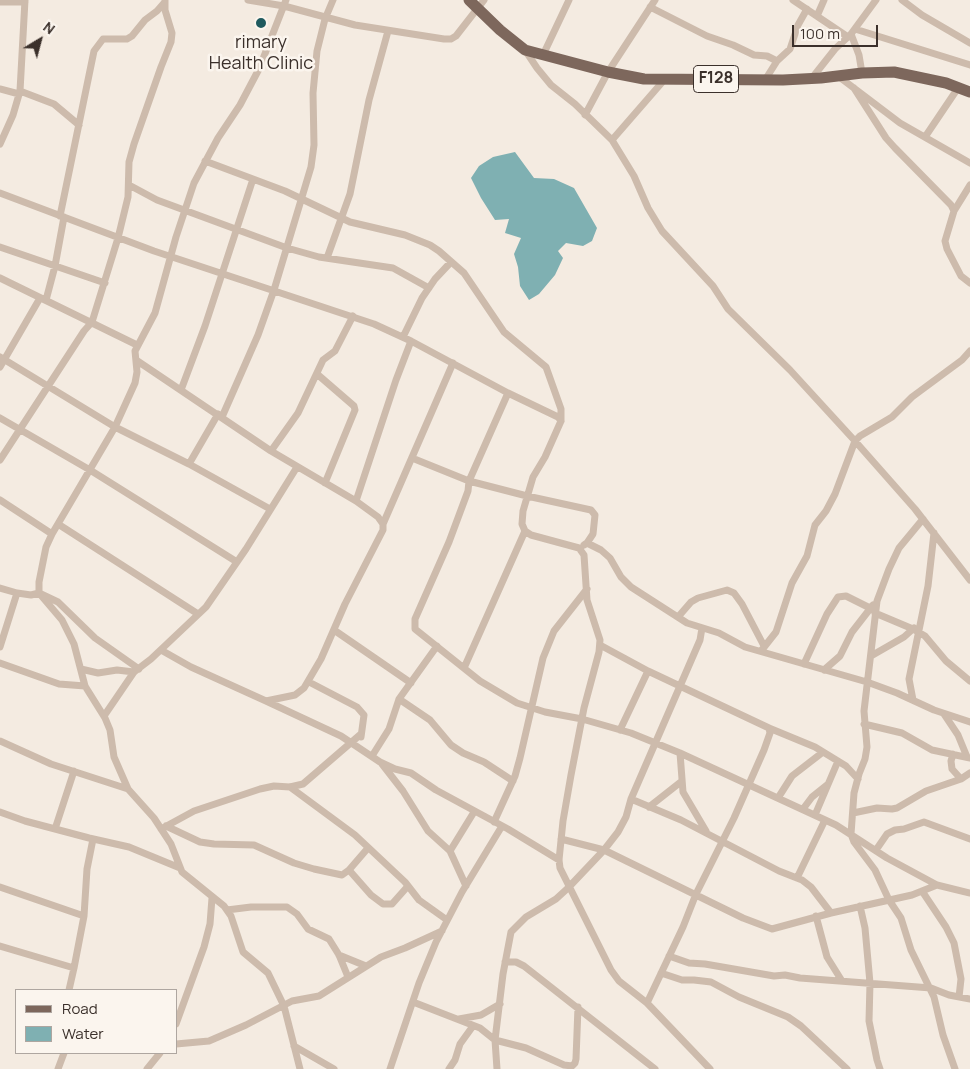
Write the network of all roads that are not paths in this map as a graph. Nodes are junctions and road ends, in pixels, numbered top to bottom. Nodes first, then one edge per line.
1 (248, 0) edge
2 (333, 0) edge
3 (468, 0) edge
4 (569, 0) edge
5 (655, 0) edge
6 (793, 0) edge
7 (824, 0) edge
8 (876, 0) edge
9 (902, 0) edge
10 (25, 1) edge
11 (164, 1) edge
12 (0, 2) edge
13 (285, 3) edge
14 (481, 5) edge
15 (650, 7) junction
16 (807, 9) junction
17 (817, 16) junction
18 (325, 18) junction
19 (388, 31) junction
20 (851, 33) junction
21 (970, 43) edge
22 (525, 50) junction
23 (544, 55) junction
24 (777, 61) junction
25 (970, 65) edge
26 (608, 72) junction
27 (863, 73) junction
28 (838, 76) junction
29 (665, 79) junction
30 (812, 79) junction
31 (765, 80) junction
32 (854, 88) junction
33 (958, 88) junction
34 (0, 89) edge
35 (20, 92) junction
36 (970, 92) edge
37 (871, 100) junction
38 (586, 115) junction
39 (79, 125) junction
40 (925, 138) junction
41 (612, 140) junction
42 (0, 144) edge
43 (205, 161) junction
44 (970, 163) edge
45 (253, 179) junction
46 (129, 186) junction
47 (970, 186) edge
48 (0, 193) edge
49 (141, 193) junction
50 (128, 197) junction
51 (302, 199) junction
52 (184, 210) junction
53 (954, 211) junction
54 (62, 216) junction
55 (342, 218) junction
56 (236, 229) junction
57 (118, 238) junction
58 (0, 247) edge
59 (287, 248) junction
60 (170, 257) junction
61 (327, 258) junction
62 (451, 262) junction
63 (55, 266) junction
64 (222, 273) junction
65 (0, 278) edge
66 (105, 283) junction
67 (970, 283) edge
68 (429, 288) junction
69 (274, 290) junction
70 (43, 299) junction
71 (352, 316) junction
72 (92, 322) junction
73 (403, 337) junction
74 (411, 341) junction
75 (137, 346) junction
76 (970, 351) edge
77 (2, 358) edge
78 (136, 360) junction
79 (453, 364) junction
80 (0, 367) edge
81 (317, 374) junction
82 (48, 387) junction
83 (181, 390) junction
84 (508, 393) junction
85 (220, 416) junction
86 (0, 418) edge
87 (561, 421) junction
88 (115, 427) junction
89 (19, 430) junction
90 (856, 441) junction
91 (271, 451) junction
92 (412, 458) junction
93 (0, 460) edge
94 (189, 464) junction
95 (297, 467) junction
96 (90, 470) junction
97 (469, 481) junction
98 (325, 483) junction
99 (527, 496) junction
100 (0, 500) edge
101 (356, 501) junction
102 (270, 509) junction
103 (923, 519) junction
104 (58, 524) junction
105 (384, 524) junction
106 (525, 531) junction
107 (934, 533) junction
108 (52, 534) junction
109 (588, 543) junction
110 (579, 548) junction
111 (237, 562) junction
112 (970, 580) edge
113 (0, 588) edge
114 (587, 589) junction
115 (17, 593) junction
116 (39, 593) junction
117 (872, 610) junction
118 (198, 614) junction
119 (678, 617) junction
120 (702, 628) junction
121 (334, 630) junction
122 (915, 631) junction
123 (600, 645) junction
124 (437, 646) junction
125 (0, 647) edge
126 (762, 649) junction
127 (161, 650) junction
128 (870, 656) junction
129 (0, 663) edge
130 (804, 664) junction
131 (464, 668) junction
132 (81, 669) junction
133 (136, 670) junction
134 (824, 670) junction
135 (648, 671) junction
136 (970, 680) edge
137 (309, 682) junction
138 (867, 682) junction
139 (411, 683) junction
140 (85, 686) junction
141 (680, 686) junction
142 (400, 698) junction
143 (913, 700) junction
144 (266, 701) junction
145 (531, 707) junction
146 (944, 714) junction
147 (104, 716) junction
148 (582, 719) junction
149 (967, 721) edge
150 (864, 724) junction
151 (769, 728) junction
152 (620, 730) junction
153 (957, 732) junction
154 (361, 734) junction
155 (0, 741) edge
156 (352, 743) junction
157 (654, 743) junction
158 (360, 748) junction
159 (823, 752) junction
160 (680, 753) junction
161 (953, 754) junction
162 (372, 756) junction
163 (968, 757) edge
164 (838, 761) junction
165 (380, 762) junction
166 (74, 771) junction
167 (970, 774) edge
168 (858, 779) junction
169 (961, 779) junction
170 (513, 781) junction
171 (682, 781) junction
172 (748, 785) junction
173 (827, 785) junction
174 (290, 787) junction
175 (128, 789) junction
176 (778, 798) junction
177 (631, 799) junction
178 (854, 803) junction
179 (649, 807) junction
180 (803, 809) junction
181 (868, 809) junction
182 (0, 812) edge
183 (474, 812) junction
184 (853, 813) junction
185 (816, 815) junction
186 (825, 820) junction
187 (494, 822) junction
188 (502, 826) junction
189 (163, 828) junction
190 (55, 829) junction
191 (706, 832) junction
192 (851, 834) junction
193 (93, 839) junction
194 (561, 839) junction
195 (970, 839) edge
196 (722, 842) junction
197 (368, 848) junction
198 (604, 850) junction
199 (876, 850) junction
200 (450, 851) junction
201 (559, 860) junction
202 (180, 868) junction
203 (349, 870) junction
204 (797, 878) junction
205 (937, 885) junction
206 (408, 886) junction
207 (466, 886) junction
208 (0, 887) edge
209 (568, 888) junction
210 (922, 891) junction
211 (970, 893) edge
212 (696, 894) junction
213 (212, 898) junction
214 (890, 900) junction
215 (860, 906) junction
216 (227, 910) junction
217 (831, 913) junction
218 (84, 916) junction
219 (816, 916) junction
220 (447, 920) junction
221 (442, 931) junction
222 (0, 946) edge
223 (339, 954) junction
224 (669, 956) junction
225 (505, 962) junction
226 (366, 966) junction
227 (74, 968) junction
228 (661, 973) junction
229 (348, 977) junction
230 (842, 981) junction
231 (870, 983) junction
232 (931, 988) junction
233 (69, 989) edge
234 (959, 997) junction
235 (970, 999) edge
236 (413, 1002) junction
237 (647, 1002) junction
238 (500, 1004) junction
239 (284, 1006) junction
240 (578, 1007) junction
241 (178, 1018) edge
242 (459, 1019) junction
243 (474, 1026) junction
244 (495, 1040) junction
245 (178, 1044) edge
246 (294, 1046) junction
247 (64, 1054) edge
248 (159, 1054) edge
249 (956, 1068) edge
250 (58, 1069) edge
251 (147, 1069) edge
252 (300, 1069) edge
253 (334, 1069) edge
254 (390, 1069) edge
255 (449, 1069) edge
256 (498, 1069) edge
257 (655, 1069) edge
258 (710, 1069) edge
259 (847, 1069) edge
260 (880, 1069) edge

1 - 13 street
2 - 18 street
3 - 14 main road, F128
4 - 23 street
5 - 15 street
6 - 16 street
7 - 17 street
8 - 20 street
9 - 21 street
10 - 12 street
10 - 35 street
11 - 39 street
11 - 46 street
13 - 18 street
13 - 43 street
14 - 19 street
14 - 22 main road, F128
15 - 24 street
15 - 26 street
16 - 17 street
16 - 24 street
17 - 20 street
18 - 19 street
18 - 51 street
19 - 55 street
20 - 25 street
20 - 27 street
20 - 30 street
22 - 23 main road, F128
22 - 38 street
23 - 26 main road, F128
24 - 31 street
26 - 29 main road, F128
26 - 38 street
27 - 28 main road, F128
27 - 33 main road, F128
27 - 37 street
28 - 30 main road, F128
28 - 32 street
29 - 31 main road, F128
29 - 41 street
30 - 31 main road, F128
32 - 37 street
32 - 53 street
33 - 36 main road, F128
33 - 40 street
34 - 35 street
35 - 39 street
35 - 42 street
37 - 40 street
38 - 41 street
39 - 54 street
40 - 44 street
41 - 90 street
43 - 45 street
43 - 52 street
45 - 51 street
45 - 56 street
46 - 49 street
46 - 50 street
47 - 53 street
48 - 54 street
49 - 50 street
49 - 52 street
50 - 57 street
51 - 55 street
51 - 59 street
52 - 56 street
52 - 60 street
53 - 67 street
54 - 57 street
54 - 63 street
55 - 61 street
55 - 62 street
56 - 59 street
56 - 64 street
57 - 60 street
57 - 66 street
58 - 63 street
59 - 61 street
59 - 69 street
60 - 64 street
60 - 75 street
61 - 68 street
62 - 68 street
62 - 87 street
63 - 66 street
63 - 70 street
64 - 69 street
64 - 83 street
65 - 70 street
66 - 72 street
68 - 73 street
69 - 71 street
69 - 85 street
70 - 72 street
70 - 77 street
71 - 73 street
71 - 81 street
72 - 75 street
72 - 82 street
73 - 74 street
74 - 79 street
74 - 101 street
75 - 78 street
76 - 90 street
77 - 80 street
77 - 82 street
78 - 83 street
78 - 88 street
79 - 84 street
79 - 92 street
81 - 91 street
81 - 98 street
82 - 88 street
82 - 89 street
83 - 85 street
84 - 87 street
84 - 97 street
85 - 91 street
85 - 94 street
86 - 89 street
87 - 99 street
88 - 94 street
88 - 96 street
89 - 93 street
89 - 96 street
90 - 103 street
90 - 126 street
91 - 95 street
92 - 97 street
92 - 105 street
94 - 102 street
95 - 98 street
95 - 102 street
96 - 104 street
96 - 111 street
97 - 99 street
97 - 124 street
98 - 101 street
99 - 106 street
99 - 109 street
100 - 108 street
101 - 105 street
102 - 111 street
103 - 107 street
103 - 117 street
104 - 108 street
104 - 118 street
105 - 121 street
106 - 110 street
106 - 131 street
107 - 112 street
107 - 122 street
108 - 116 street
109 - 110 street
109 - 119 street
110 - 114 street
111 - 118 street
113 - 115 street
114 - 123 street
114 - 145 street
115 - 116 street
115 - 125 street
116 - 132 street
116 - 133 street
117 - 122 street
117 - 128 street
117 - 130 street
117 - 134 street
118 - 127 street
119 - 120 street
119 - 126 street
120 - 126 street
120 - 141 street
121 - 137 street
121 - 139 street
122 - 128 street
122 - 136 street
122 - 143 street
123 - 135 street
123 - 148 street
124 - 131 street
124 - 139 street
126 - 130 street
127 - 133 street
127 - 144 street
128 - 138 street
129 - 140 street
130 - 134 street
131 - 145 street
132 - 133 street
132 - 140 street
133 - 147 street
134 - 138 street
135 - 141 street
135 - 152 street
137 - 144 street
137 - 154 street
138 - 143 street
138 - 150 street
139 - 142 street
140 - 147 street
141 - 151 street
141 - 157 street
142 - 162 street
142 - 170 street
143 - 146 street
144 - 156 street
145 - 148 street
145 - 170 street
146 - 149 street
146 - 153 street
147 - 175 street
148 - 152 street
148 - 194 street
149 - 153 street
150 - 161 street
150 - 168 street
151 - 159 street
151 - 172 street
152 - 157 street
153 - 163 street
154 - 156 street
154 - 158 street
155 - 166 street
156 - 158 street
156 - 174 street
157 - 160 street
157 - 177 street
158 - 162 street
159 - 164 street
159 - 176 street
160 - 171 street
160 - 172 street
161 - 163 street
161 - 169 street
162 - 165 street
164 - 168 street
164 - 173 street
165 - 183 street
165 - 200 street
166 - 175 street
166 - 190 street
167 - 169 street
168 - 178 street
169 - 181 street
170 - 187 street
171 - 179 street
171 - 191 street
172 - 176 street
172 - 196 street
173 - 180 street
173 - 185 street
174 - 189 street
174 - 197 street
175 - 189 street
176 - 180 street
177 - 179 street
177 - 198 street
178 - 181 street
178 - 184 street
179 - 191 street
180 - 185 street
181 - 184 street
182 - 190 street
183 - 187 street
183 - 200 street
184 - 192 street
185 - 186 street
186 - 192 street
186 - 204 street
187 - 188 street
188 - 201 street
188 - 207 street
189 - 202 street
189 - 203 street
190 - 193 street
191 - 196 street
192 - 199 street
192 - 214 street
193 - 202 street
193 - 218 street
194 - 198 street
194 - 201 street
195 - 199 street
196 - 204 street
196 - 212 street
197 - 203 street
197 - 206 street
198 - 209 street
198 - 212 street
199 - 205 street
200 - 207 street
201 - 209 street
202 - 213 street
203 - 206 street
204 - 217 street
205 - 210 street
205 - 211 street
206 - 220 street
207 - 220 street
208 - 218 street
209 - 225 street
209 - 237 street
210 - 214 street
210 - 234 street
212 - 219 street
212 - 224 street
213 - 216 street
213 - 241 street
214 - 215 street
214 - 232 street
215 - 217 street
215 - 231 street
216 - 223 street
216 - 239 street
217 - 219 street
218 - 227 street
219 - 230 street
220 - 221 street
221 - 226 street
221 - 236 street
222 - 227 street
223 - 226 street
223 - 229 street
224 - 228 street
224 - 230 street
225 - 238 street
225 - 240 street
226 - 229 street
227 - 233 street
228 - 237 street
228 - 259 street
229 - 239 street
230 - 231 street
231 - 232 street
231 - 260 street
232 - 234 street
232 - 249 street
234 - 235 street
236 - 242 street
236 - 254 street
237 - 258 street
238 - 242 street
238 - 244 street
239 - 245 street
239 - 246 street
240 - 244 street
240 - 257 street
242 - 243 street
243 - 244 street
243 - 255 street
244 - 256 street
246 - 252 street
246 - 253 street
247 - 250 street
248 - 251 street

